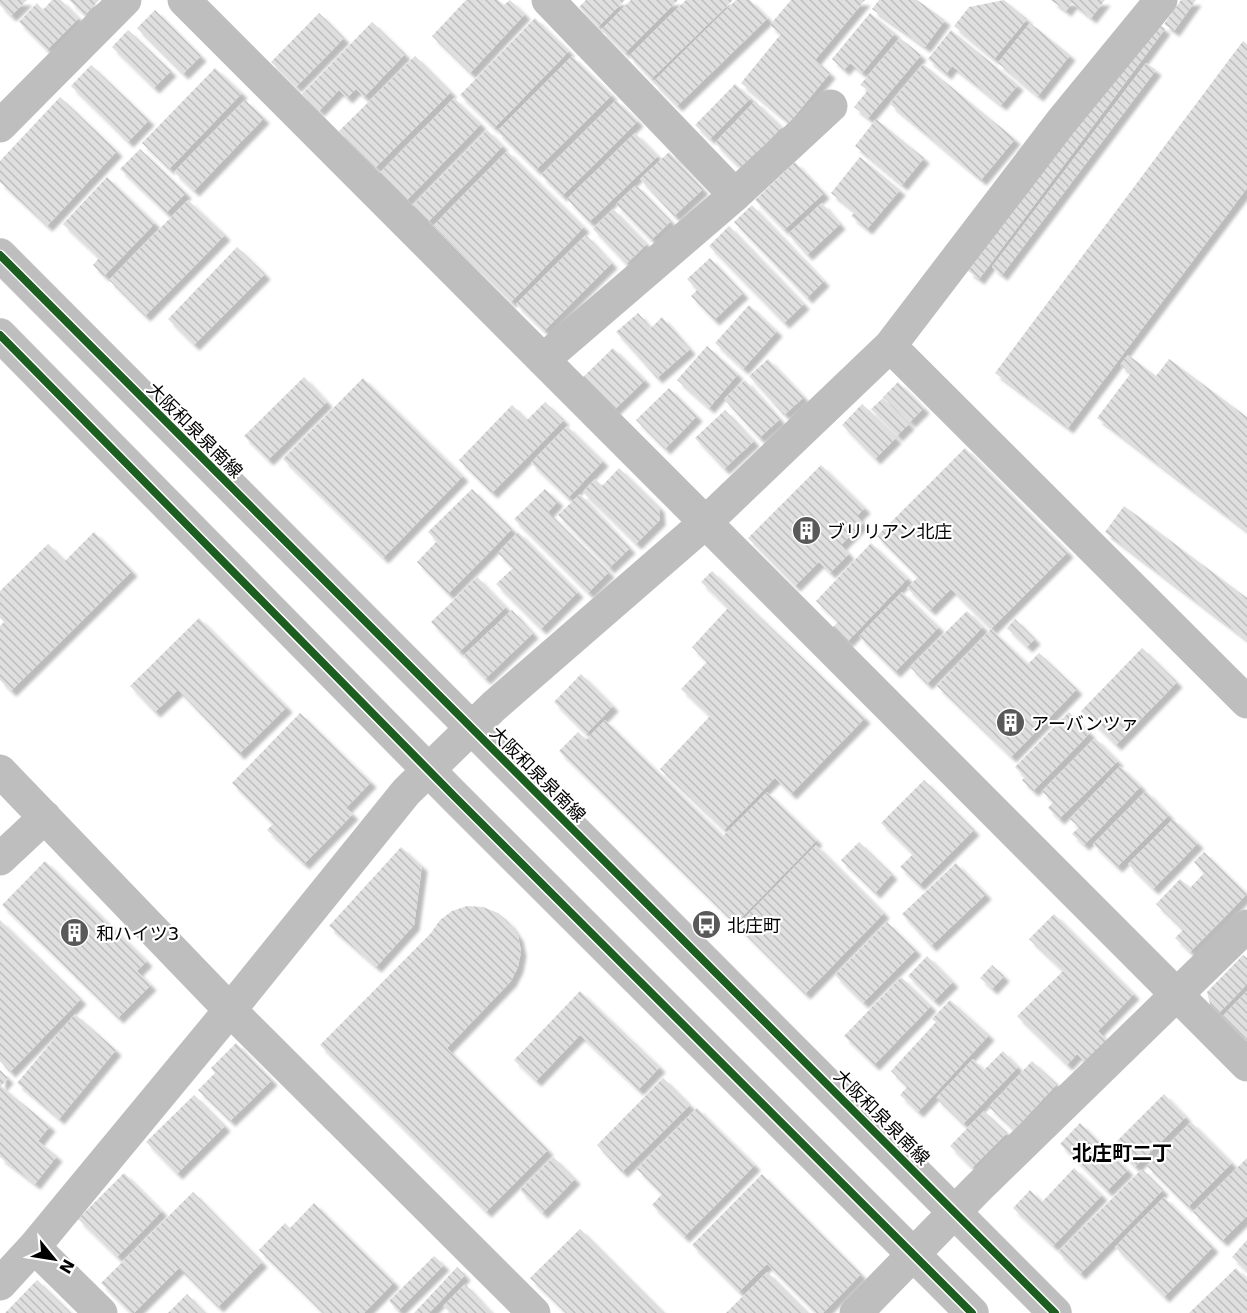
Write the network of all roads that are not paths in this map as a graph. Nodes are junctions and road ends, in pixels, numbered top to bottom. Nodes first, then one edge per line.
1 (125, 0) edge
2 (184, 0) edge
3 (548, 0) edge
4 (1161, 0) edge
5 (831, 106) dead end
6 (0, 126) edge
7 (735, 195) junction
8 (0, 255) edge
9 (0, 335) edge
10 (890, 346) junction
11 (543, 360) junction
12 (706, 522) junction
13 (1247, 702) edge
14 (471, 728) junction
15 (428, 770) junction
16 (0, 771) edge
17 (45, 817) junction
18 (0, 859) edge
19 (1247, 926) edge
20 (1177, 994) junction
21 (230, 1010) junction
22 (1247, 1065) edge
23 (955, 1212) junction
24 (34, 1247) junction
25 (913, 1254) junction
26 (0, 1284) edge
27 (101, 1313) edge
28 (534, 1313) edge
29 (856, 1313) edge
30 (972, 1313) edge
31 (1055, 1313) edge

1 - 6 street
2 - 11 street
3 - 7 street
4 - 10 street
5 - 7 street
7 - 11 street
8 - 14 street, 大阪和泉泉南線
9 - 15 street
10 - 12 street
10 - 13 street
11 - 12 street
12 - 14 street
12 - 20 street
14 - 15 street
14 - 23 street, 大阪和泉泉南線
15 - 21 street
15 - 25 street
16 - 17 street
17 - 18 street
17 - 21 street
19 - 20 street
20 - 22 street
20 - 23 street
21 - 24 street
21 - 28 street
23 - 25 street
23 - 31 street, 大阪和泉泉南線
24 - 26 street
24 - 27 street
25 - 29 street
25 - 30 street

